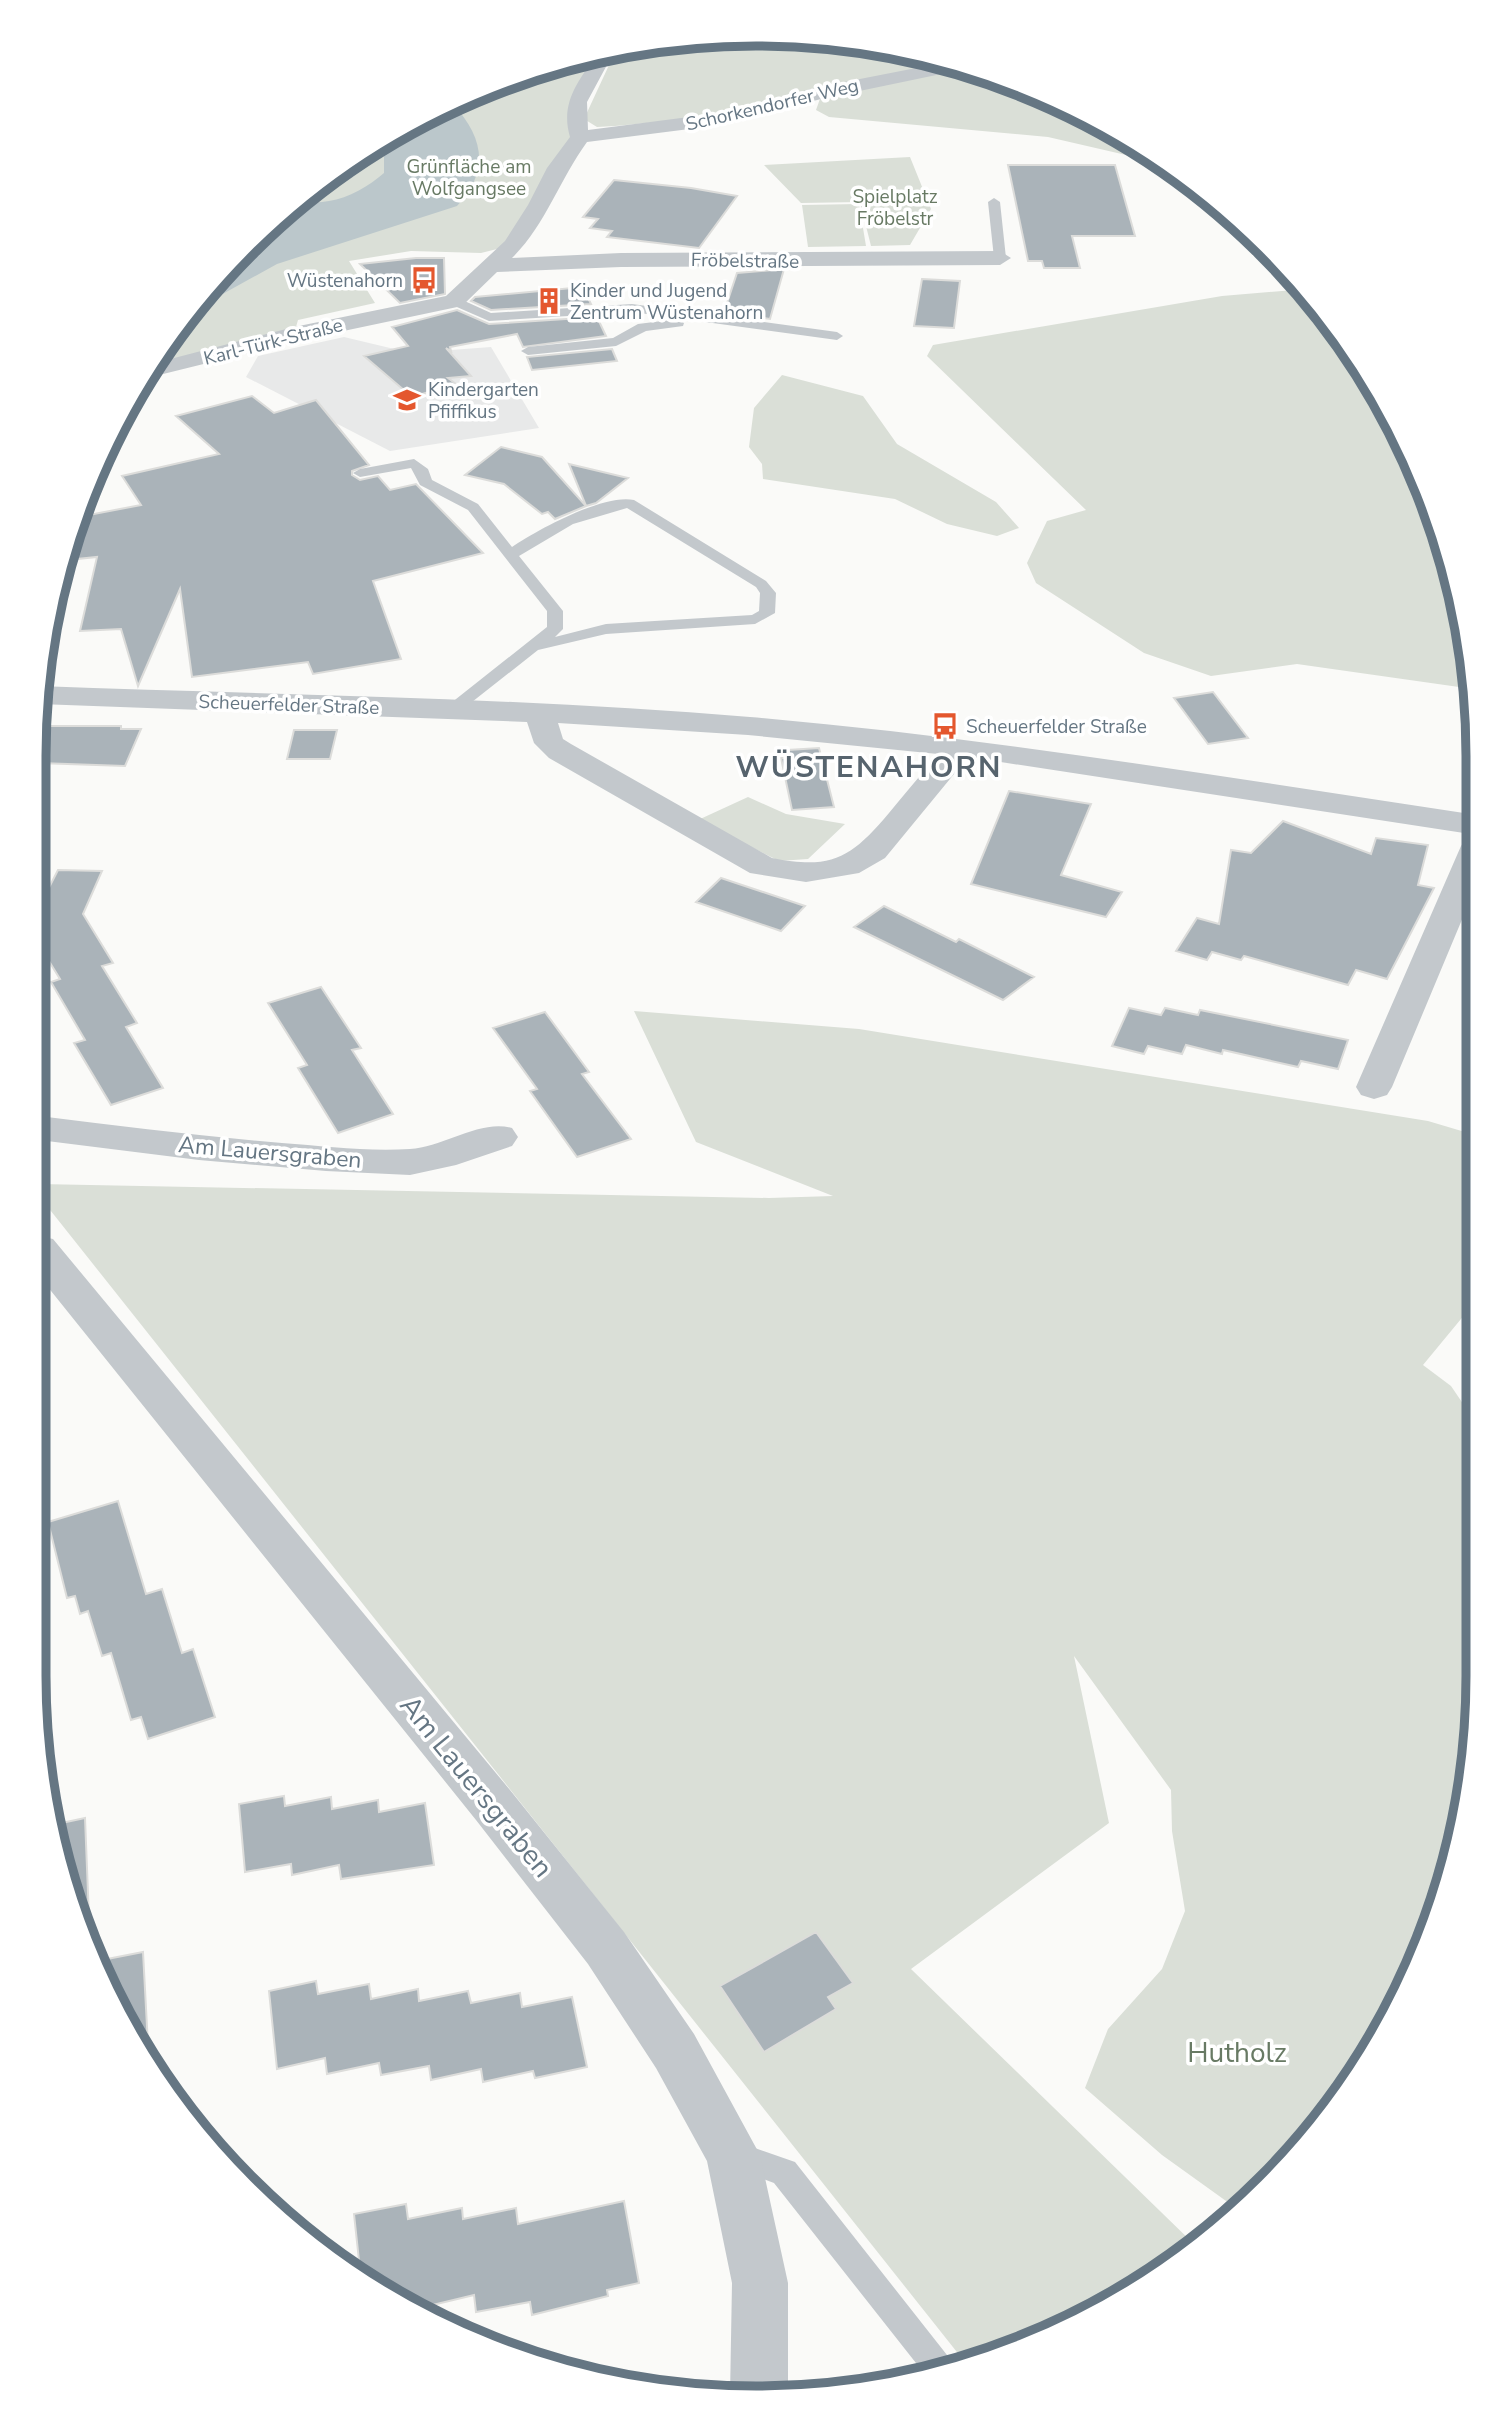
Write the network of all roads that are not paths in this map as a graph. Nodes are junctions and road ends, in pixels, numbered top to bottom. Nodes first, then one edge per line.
1 (600, 63) edge
2 (939, 70) edge
3 (580, 137) junction
4 (994, 202) dead end
5 (1000, 258) joint
6 (490, 266) junction
7 (470, 284) junction
8 (454, 301) junction
9 (395, 311) junction
10 (761, 325) junction
11 (837, 336) dead end
12 (528, 351) dead end
13 (160, 370) edge
14 (360, 473) dead end
15 (513, 553) junction
16 (536, 646) junction
17 (49, 695) edge
18 (452, 710) junction
19 (539, 713) junction
20 (960, 747) junction
21 (1466, 823) edge
22 (1464, 913) edge
23 (1374, 1087) dead end
24 (46, 1129) edge
25 (499, 1137) dead end
26 (46, 1257) edge
27 (733, 2155) junction
28 (935, 2363) edge
29 (759, 2386) edge

1 - 3 street
2 - 3 street, Schorkendorfer Weg
3 - 6 street
4 - 5 lane
5 - 6 street, Fröbelstraße
6 - 7 street
7 - 8 street
7 - 9 street, Karl-Türk-Straße
8 - 9 street, Karl-Türk-Straße
8 - 10 lane
9 - 13 street, Karl-Türk-Straße
10 - 11 lane
10 - 12 lane
14 - 15 lane
15 - 16 lane
15 - 16 lane
16 - 18 lane
17 - 18 street, Scheuerfelder Straße
18 - 19 street, Scheuerfelder Straße
19 - 20 street, Scheuerfelder Straße
19 - 20 street
20 - 21 street, Scheuerfelder Straße
22 - 23 street
24 - 25 street, Am Lauersgraben
26 - 27 street, Am Lauersgraben
27 - 28 lane
27 - 29 street, Am Lauersgraben

